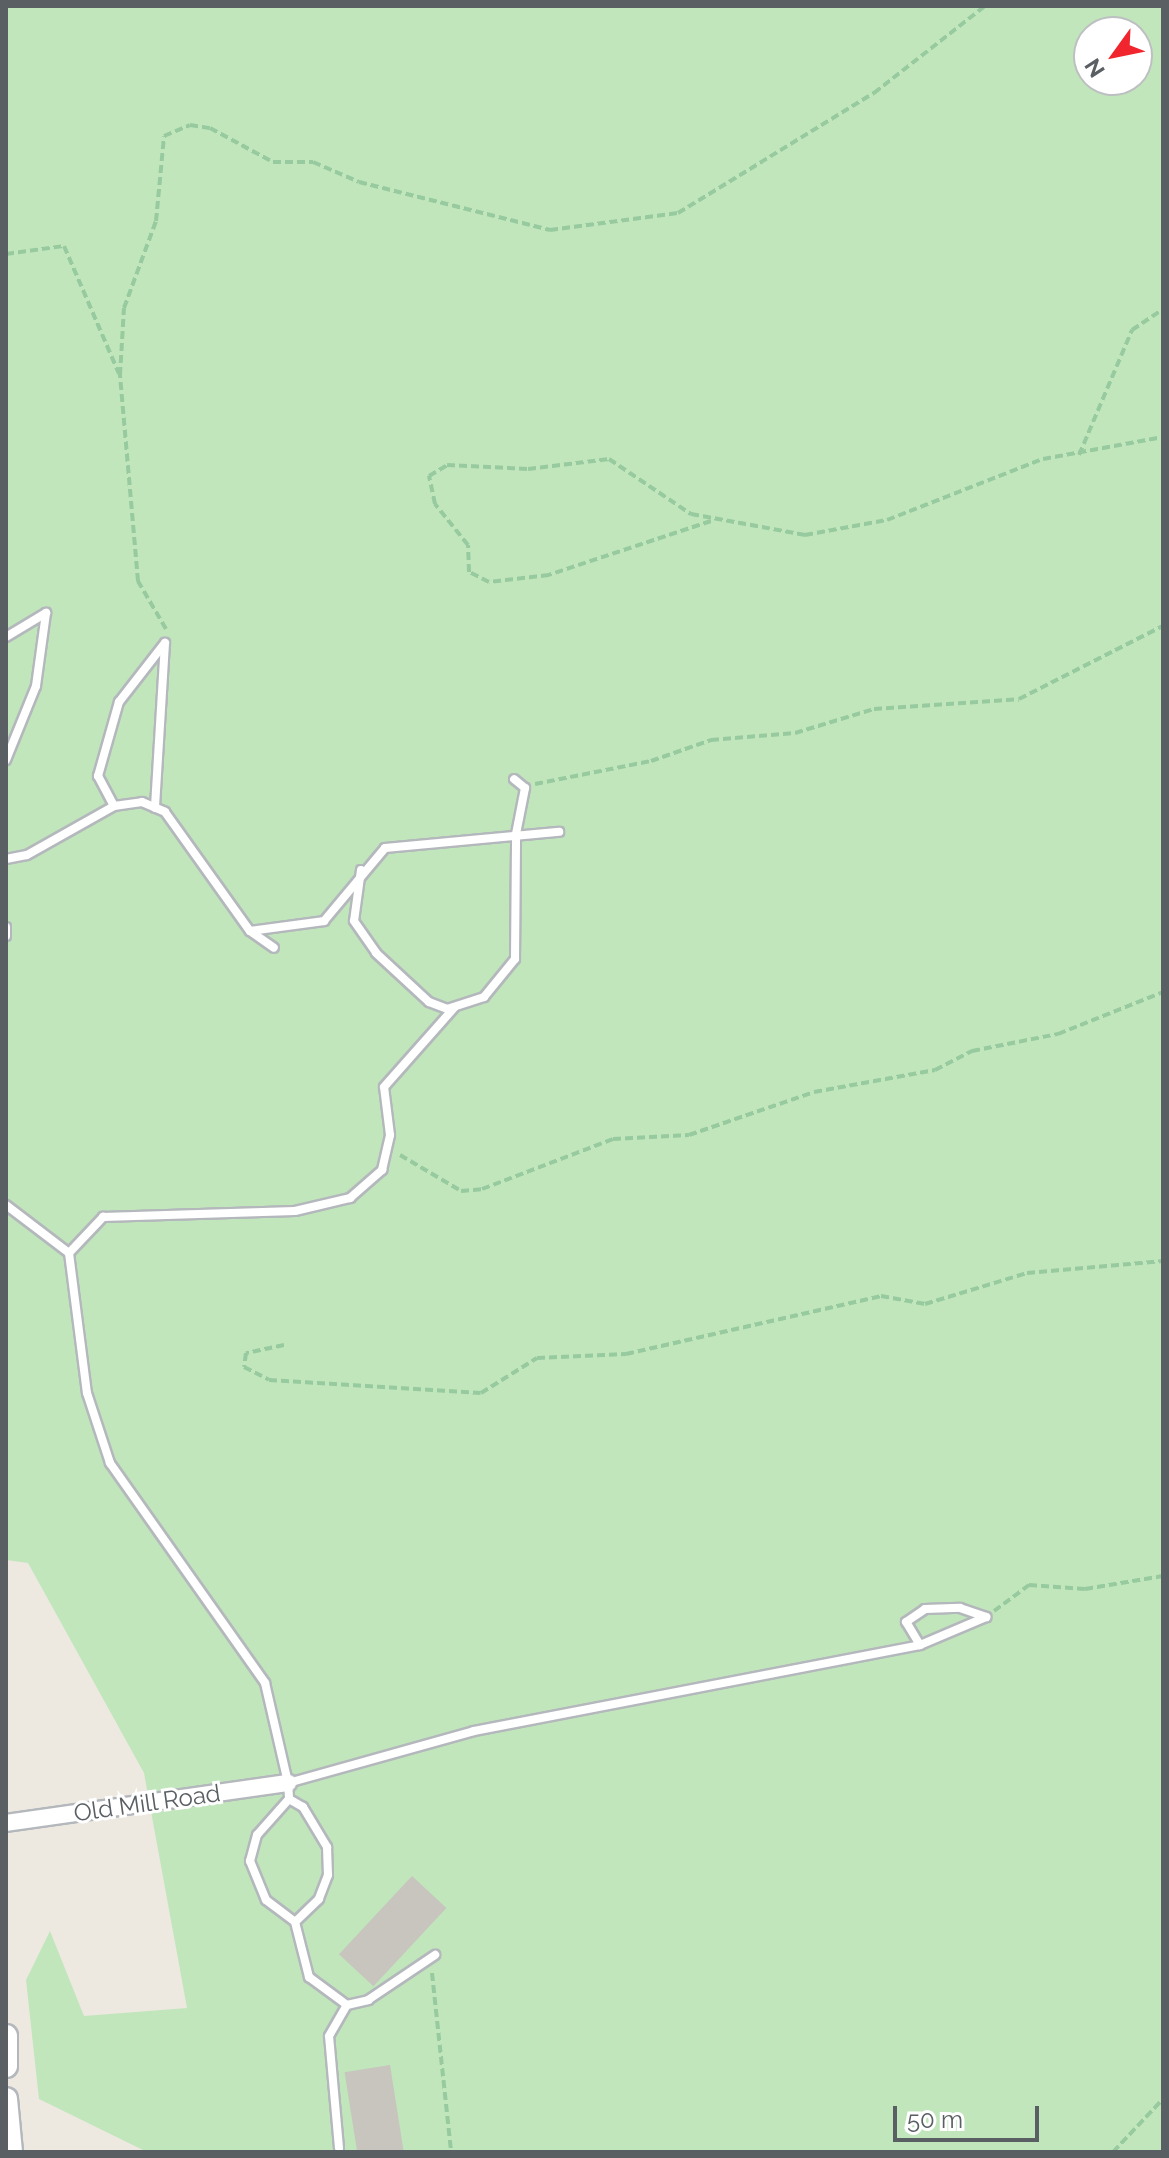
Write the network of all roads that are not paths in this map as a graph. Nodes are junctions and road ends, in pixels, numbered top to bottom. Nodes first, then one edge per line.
1 (6, 637) edge
2 (6, 760) edge
3 (514, 779) dead end
4 (114, 806) junction
5 (155, 808) junction
6 (559, 832) dead end
7 (516, 834) junction
8 (6, 859) edge
9 (361, 870) junction
10 (6, 927) edge
11 (250, 931) junction
12 (6, 936) edge
13 (274, 948) dead end
14 (454, 1008) junction
15 (6, 1205) edge
16 (69, 1253) junction
17 (920, 1645) junction
18 (288, 1791) junction
19 (6, 1823) edge
20 (295, 1922) junction
21 (435, 1955) road end
22 (347, 2005) junction
23 (6, 2036) edge
24 (6, 2066) edge
25 (6, 2099) edge
26 (339, 2148) dead end
27 (11, 2152) edge

1 - 2 lane
3 - 7 lane
4 - 5 lane
4 - 5 lane
4 - 8 lane
5 - 11 lane
6 - 7 lane
7 - 9 lane
7 - 14 lane
9 - 11 lane
9 - 14 lane
10 - 12 lane
11 - 13 lane
14 - 16 lane
15 - 16 lane
16 - 18 lane
17 - 17 lane
17 - 18 lane
18 - 19 street, Old Mill Road
18 - 20 lane
18 - 20 lane
20 - 22 lane
21 - 22 lane
22 - 26 lane
23 - 24 street
25 - 27 street

